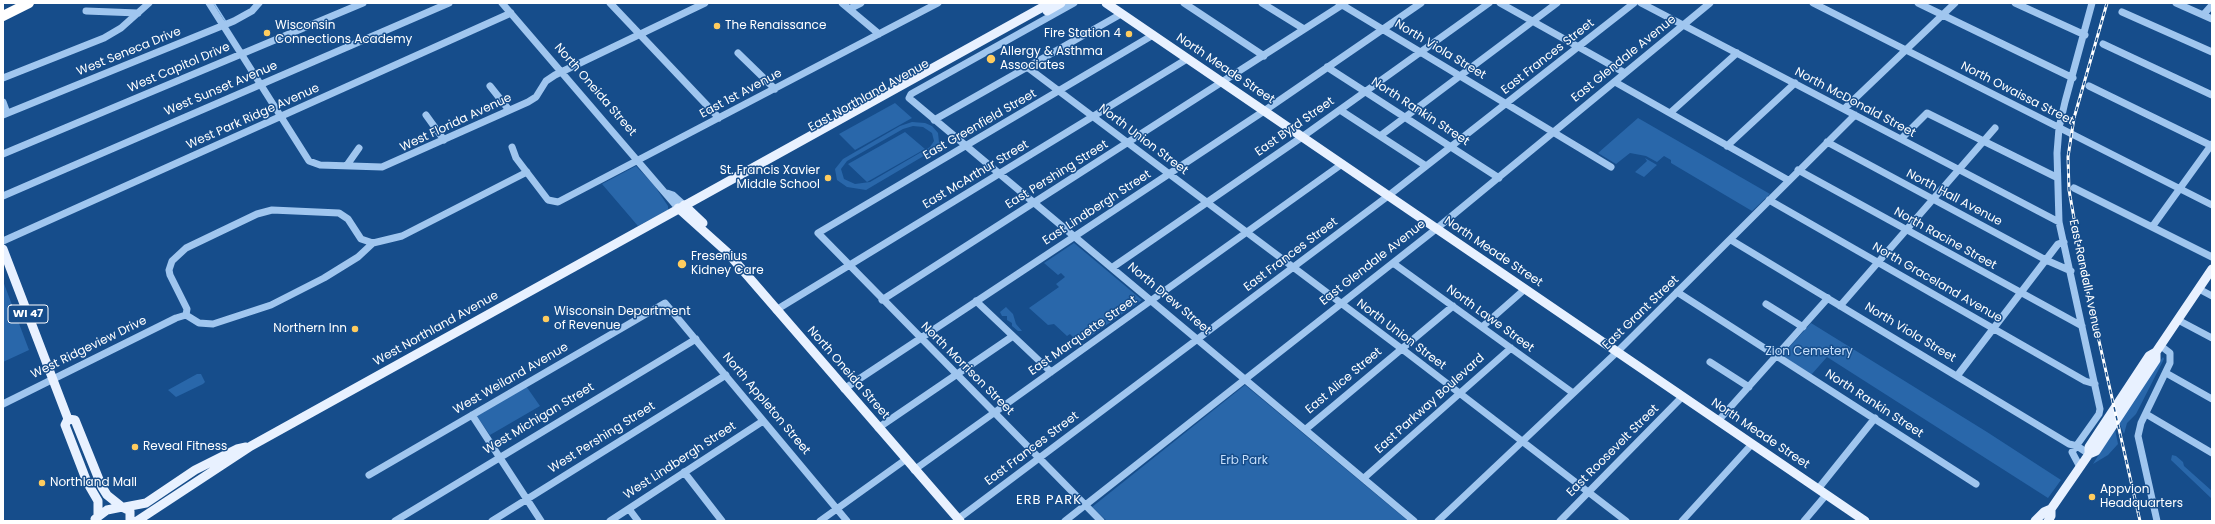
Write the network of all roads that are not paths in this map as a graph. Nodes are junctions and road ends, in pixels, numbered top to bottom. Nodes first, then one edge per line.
1 (30, 3) edge
2 (149, 3) edge
3 (209, 3) edge
4 (259, 3) edge
5 (363, 3) edge
6 (449, 3) edge
7 (502, 3) edge
8 (610, 3) edge
9 (842, 3) edge
10 (861, 3) edge
11 (938, 3) edge
12 (1050, 3) edge
13 (1061, 3) edge
14 (1074, 3) edge
15 (1106, 3) edge
16 (1184, 3) edge
17 (1262, 3) edge
18 (1421, 3) edge
19 (1489, 3) edge
20 (1500, 3) edge
21 (1557, 3) edge
22 (1634, 3) edge
23 (1641, 3) edge
24 (1710, 3) edge
25 (1812, 3) edge
26 (1918, 3) edge
27 (1955, 3) edge
28 (2015, 3) edge
29 (2092, 3) edge
30 (2176, 3) edge
31 (700, 4) edge
32 (1342, 4) edge
33 (2212, 5) edge
34 (849, 9) junction
35 (86, 11) dead end
36 (2122, 12) dead end
37 (511, 13) junction
38 (1121, 14) junction
39 (136, 15) junction
40 (1943, 15) junction
41 (2203, 15) junction
42 (3, 16) edge
43 (2212, 19) edge
44 (1533, 21) junction
45 (223, 25) junction
46 (1683, 25) junction
47 (1304, 29) junction
48 (1383, 29) junction
49 (639, 34) junction
50 (879, 34) junction
51 (1153, 35) junction
52 (2085, 35) junction
53 (2103, 44) dead end
54 (1578, 47) junction
55 (1906, 50) junction
56 (1421, 52) junction
57 (2212, 52) edge
58 (738, 53) dead end
59 (1737, 53) junction
60 (242, 54) junction
61 (1264, 56) junction
62 (1187, 59) junction
63 (1028, 67) junction
64 (1327, 68) junction
65 (561, 71) junction
66 (1625, 73) junction
67 (1460, 76) junction
68 (3, 78) edge
69 (2073, 78) junction
70 (1614, 82) junction
71 (260, 84) junction
72 (1223, 84) junction
73 (1795, 84) junction
74 (490, 86) dead end
75 (2089, 86) dead end
76 (775, 89) junction
77 (1059, 91) junction
78 (1365, 92) junction
79 (2212, 95) edge
80 (3, 102) edge
81 (1506, 104) junction
82 (1844, 109) junction
83 (509, 110) junction
84 (1340, 110) junction
85 (1264, 111) junction
86 (1670, 113) junction
87 (5, 114) edge
88 (426, 115) dead end
89 (1855, 115) junction
90 (280, 116) junction
91 (1093, 116) junction
92 (1404, 117) junction
93 (720, 118) junction
94 (934, 120) junction
95 (1995, 128) dead end
96 (2060, 128) junction
97 (1553, 132) junction
98 (1380, 136) junction
99 (1302, 137) junction
100 (1901, 139) junction
101 (444, 140) junction
102 (1983, 141) junction
103 (1827, 142) junction
104 (1129, 143) junction
105 (2212, 145) edge
106 (966, 146) junction
107 (1727, 146) junction
108 (512, 147) dead end
109 (1451, 147) junction
110 (359, 148) dead end
111 (3, 154) edge
112 (638, 160) junction
113 (1342, 164) junction
114 (347, 165) junction
115 (1426, 166) junction
116 (1611, 167) dead end
117 (1958, 169) junction
118 (1798, 170) junction
119 (527, 172) junction
120 (1000, 174) junction
121 (1169, 174) junction
122 (2056, 177) junction
123 (1499, 178) junction
124 (1788, 180) junction
125 (2074, 188) dead end
126 (2179, 189) junction
127 (3, 196) edge
128 (1388, 196) junction
129 (1933, 199) junction
130 (1769, 200) junction
131 (1207, 202) junction
132 (1035, 203) junction
133 (2212, 205) edge
134 (683, 208) junction
135 (2059, 222) junction
136 (2152, 227) junction
137 (1436, 229) junction
138 (1906, 230) junction
139 (1247, 232) junction
140 (818, 233) joint
141 (1075, 236) junction
142 (1731, 240) junction
143 (3, 241) edge
144 (2064, 242) junction
145 (373, 243) junction
146 (3, 249) edge
147 (2212, 257) edge
148 (2046, 260) junction
149 (1878, 262) junction
150 (1393, 263) junction
151 (849, 266) junction
152 (1113, 268) junction
153 (1293, 268) junction
154 (2212, 269) edge
155 (2071, 271) junction
156 (1525, 289) junction
157 (2199, 289) junction
158 (1677, 292) junction
159 (2020, 294) junction
160 (2212, 296) edge
161 (1828, 298) junction
162 (882, 300) junction
163 (1152, 300) junction
164 (976, 301) junction
165 (665, 303) joint
166 (1341, 304) junction
167 (1766, 304) dead end
168 (1453, 306) junction
169 (1840, 306) junction
170 (776, 310) junction
171 (186, 315) junction
172 (2178, 320) junction
173 (2082, 326) junction
174 (1482, 327) junction
175 (1803, 327) junction
176 (1994, 328) junction
177 (1013, 336) junction
178 (2212, 338) edge
179 (696, 339) junction
180 (920, 339) junction
181 (1199, 339) junction
182 (1511, 348) junction
183 (1402, 349) junction
184 (2159, 349) junction
185 (1617, 352) junction
186 (1777, 356) junction
187 (1710, 362) dead end
188 (1051, 372) junction
189 (2166, 372) junction
190 (726, 375) junction
191 (956, 375) junction
192 (1957, 376) junction
193 (1246, 378) junction
194 (54, 379) junction
195 (2095, 384) junction
196 (1749, 387) junction
197 (844, 389) junction
198 (1460, 393) junction
199 (1574, 393) junction
200 (1682, 397) junction
201 (2212, 399) edge
202 (3, 404) edge
203 (994, 413) junction
204 (2146, 414) junction
205 (472, 415) junction
206 (1875, 418) junction
207 (68, 419) junction
208 (763, 421) junction
209 (1718, 421) junction
210 (878, 428) junction
211 (1306, 429) junction
212 (1522, 441) junction
213 (1752, 444) junction
214 (251, 446) junction
215 (2073, 447) junction
216 (2212, 452) edge
217 (2089, 454) junction
218 (500, 457) junction
219 (1039, 458) junction
220 (905, 460) junction
221 (2080, 467) junction
222 (914, 470) junction
223 (684, 472) junction
224 (369, 475) dead end
225 (1364, 478) junction
226 (1976, 484) dead end
227 (1818, 488) junction
228 (1589, 492) junction
229 (1826, 495) junction
230 (527, 499) junction
231 (1085, 505) junction
232 (123, 507) junction
233 (629, 509) junction
234 (837, 509) junction
235 (2051, 509) junction
236 (94, 520) edge
237 (959, 520) edge
238 (136, 521) edge
239 (395, 521) edge
240 (492, 521) edge
241 (541, 521) edge
242 (610, 521) edge
243 (638, 521) edge
244 (722, 521) edge
245 (820, 521) edge
246 (848, 521) edge
247 (1065, 521) edge
248 (1101, 521) edge
249 (1414, 521) edge
250 (1438, 521) edge
251 (1560, 521) edge
252 (1626, 521) edge
253 (1682, 521) edge
254 (1804, 521) edge
255 (1865, 521) edge
256 (2035, 521) edge
257 (2048, 521) edge
258 (2157, 521) edge

1 - 42 highway
2 - 39 street
3 - 45 street
4 - 45 street, West Seneca Drive
5 - 60 street, West Capitol Drive
6 - 71 street, West Sunset Avenue
7 - 37 street, North Oneida Street
8 - 49 street
9 - 34 street
10 - 34 street
11 - 50 street, East 1st Avenue
12 - 134 main road, East Northland Avenue
13 - 134 main road, East Northland Avenue
14 - 94 street, North Drew Street
15 - 38 main road, North Meade Street
16 - 61 street
17 - 47 street
18 - 48 street, East Lindbergh Street
19 - 56 street, East Byrd Street
20 - 44 street
21 - 44 street
22 - 54 street, East Frances Street
23 - 46 street, North McDonald Street
24 - 46 street, East Glendale Avenue
25 - 55 street, North Owaissa Street
26 - 40 street
27 - 40 street
28 - 52 street
29 - 52 street, East Randall Avenue
30 - 41 street
31 - 49 street, West Florida Avenue
32 - 47 street, East Pershing Street
32 - 48 street, North Viola Street
33 - 41 street
34 - 50 street
35 - 39 street
36 - 57 street
37 - 65 street, North Oneida Street
37 - 90 street, West Park Ridge Avenue
38 - 51 main road, North Meade Street
38 - 63 street
39 - 68 street
40 - 55 street
40 - 69 street
41 - 43 street
44 - 54 street
44 - 67 street
45 - 60 street
45 - 87 street, West Seneca Drive
46 - 59 street, North McDonald Street
46 - 66 street, East Glendale Avenue
47 - 61 street, East Pershing Street
48 - 56 street, North Viola Street
48 - 64 street, East Lindbergh Street
49 - 65 street, West Florida Avenue
49 - 93 street
50 - 76 street, East 1st Avenue
51 - 62 main road, North Meade Street
51 - 77 street, East Greenfield Street
52 - 69 street, East Randall Avenue
53 - 79 street
54 - 66 street
54 - 81 street, East Frances Street
55 - 82 street
55 - 96 street, North Owaissa Street
56 - 67 street, North Viola Street
56 - 78 street, East Byrd Street
58 - 76 street
59 - 73 street, North McDonald Street
59 - 86 street
60 - 71 street
60 - 111 street, West Capitol Drive
61 - 72 street, East Pershing Street
62 - 72 main road, North Meade Street
62 - 91 street, East McArthur Street
63 - 77 street, North Union Street
63 - 94 street
64 - 78 street, North Rankin Street
64 - 85 street, East Lindbergh Street
65 - 83 street, West Florida Avenue
65 - 112 street, North Oneida Street
66 - 70 street, East Glendale Avenue
67 - 81 street, North Viola Street
67 - 92 street
69 - 96 street, East Randall Avenue
70 - 86 street
70 - 97 street, East Glendale Avenue
71 - 90 street
71 - 127 street, West Sunset Avenue
72 - 85 main road, North Meade Street
72 - 104 street, East Pershing Street
73 - 82 street, North McDonald Street
73 - 107 street
74 - 83 street
75 - 105 street
76 - 93 street, East 1st Avenue
77 - 91 street, North Union Street
77 - 106 street, East Greenfield Street
78 - 84 street, East Byrd Street
78 - 92 street, North Rankin Street
80 - 87 street
81 - 97 street, North Viola Street
81 - 109 street, East Frances Street
82 - 89 street, North McDonald Street
83 - 101 street, West Florida Avenue
84 - 98 street
84 - 99 street, East Byrd Street
85 - 99 main road, North Meade Street
85 - 121 street, East Lindbergh Street
86 - 107 street
88 - 101 street
89 - 100 street, North McDonald Street
89 - 103 street, East Grant Street
90 - 114 street, West Florida Avenue
90 - 143 street, West Park Ridge Avenue
91 - 104 street, North Union Street
91 - 120 street, East McArthur Street
92 - 98 street
92 - 109 street, North Rankin Street
93 - 112 street, East 1st Avenue
94 - 106 street, North Drew Street
95 - 102 street
96 - 122 street, East Randall Avenue
96 - 126 street, North Owaissa Street
97 - 116 street, North Viola Street
97 - 123 street, East Glendale Avenue
98 - 115 street
99 - 113 main road, North Meade Street
99 - 131 street, East Byrd Street
100 - 102 street
100 - 117 street, North McDonald Street
101 - 114 street, West Florida Avenue
102 - 117 street
102 - 122 street
103 - 118 street, East Grant Street
103 - 129 street, North Hall Avenue
104 - 121 street, North Union Street
104 - 132 street, East Pershing Street
105 - 126 street
106 - 120 street, North Drew Street
106 - 140 street, East Greenfield Street
107 - 124 street
108 - 119 street
109 - 115 street, East Frances Street
109 - 123 street, North Rankin Street
110 - 114 street
112 - 119 street, East 1st Avenue
112 - 134 street, North Oneida Street
113 - 128 main road, North Meade Street
113 - 139 street, East Marquette Street
115 - 128 street, East Frances Street
117 - 129 street
117 - 135 street, North McDonald Street
118 - 124 street, East Grant Street
118 - 138 street, North Racine Street
119 - 145 street
120 - 132 street, North Drew Street
120 - 151 street, East McArthur Street
121 - 131 street, North Union Street
121 - 141 street, East Lindbergh Street
122 - 135 street, East Randall Avenue
123 - 137 street, East Glendale Avenue
124 - 130 street, East Grant Street
125 - 136 street
126 - 133 street, North Owaissa Street
126 - 136 street
128 - 137 main road, North Meade Street
128 - 153 street, East Frances Street
129 - 138 street
129 - 148 street, North Hall Avenue
130 - 142 street, East Grant Street
130 - 149 street, North Graceland Avenue
131 - 139 street, North Union Street
131 - 152 street, East Byrd Street
132 - 141 street, North Drew Street
132 - 162 street, East Pershing Street
134 - 170 main road, North Oneida Street
134 - 214 main road, West Northland Avenue
135 - 144 street, East Randall Avenue
136 - 147 street
137 - 150 street, East Glendale Avenue
137 - 156 main road, North Meade Street
138 - 149 street
138 - 159 street, North Racine Street
139 - 153 street, North Union Street
139 - 163 street, East Marquette Street
140 - 151 street, North Morrison Street
141 - 152 street, North Drew Street
141 - 164 street, East Lindbergh Street
142 - 158 street, East Grant Street
142 - 161 street, North Viola Street
144 - 148 street
144 - 155 street, East Randall Avenue
145 - 171 street
145 - 171 street
146 - 194 main road, WI 47
148 - 155 street, North Hall Avenue
148 - 159 street
149 - 169 street
149 - 176 street, North Graceland Avenue
150 - 166 street, East Glendale Avenue
150 - 168 street, North Lawe Street
151 - 162 street, North Morrison Street
151 - 170 street, East McArthur Street
152 - 163 street, North Drew Street
153 - 166 street, North Union Street
153 - 181 street, East Frances Street
154 - 157 main road
155 - 173 street, East Randall Avenue
156 - 174 street
156 - 185 main road, North Meade Street
157 - 160 street
157 - 172 main road
158 - 185 street, East Grant Street
158 - 186 street, North Rankin Street
159 - 173 street, North Racine Street
159 - 176 street
161 - 169 street, North Viola Street
161 - 175 street
162 - 180 street, North Morrison Street
163 - 181 street, North Drew Street
163 - 188 street, East Marquette Street
164 - 177 street
164 - 180 street, East Lindbergh Street
165 - 179 street, North Appleton Street
165 - 205 street, West Weiland Avenue
166 - 183 street, North Union Street
166 - 193 street, East Glendale Avenue
167 - 175 street
168 - 174 street, North Lawe Street
168 - 183 street, East Alice Street
169 - 192 street, North Viola Street
170 - 197 main road, North Oneida Street
171 - 194 street, West Ridgeview Drive
172 - 178 street
172 - 184 main road
173 - 195 street, East Randall Avenue
174 - 182 street, North Lawe Street
175 - 186 street
176 - 192 street
176 - 195 street, North Graceland Avenue
177 - 188 street
177 - 191 street
179 - 190 street, North Appleton Street
179 - 218 street, West Michigan Street
180 - 191 street, North Morrison Street
180 - 197 street, East Lindbergh Street
181 - 193 street, North Drew Street
181 - 219 street, East Frances Street
182 - 198 street, East Parkway Boulevard
182 - 199 street, North Lawe Street
183 - 198 street, North Union Street
183 - 211 street, East Alice Street
184 - 189 street
184 - 217 main road
185 - 199 street, East Grant Street
185 - 200 main road, North Meade Street
186 - 196 street
186 - 206 street, North Rankin Street
187 - 196 street
188 - 203 street, East Marquette Street
189 - 201 street
189 - 204 street
190 - 208 street, North Appleton Street
190 - 230 street, West Pershing Street
191 - 203 street, North Morrison Street
191 - 210 street
192 - 215 street, North Viola Street
193 - 211 street, North Drew Street
193 - 231 street, East Glendale Avenue
194 - 202 street, West Ridgeview Drive
194 - 207 main road, WI 47
195 - 215 street, East Randall Avenue
196 - 209 street
197 - 210 main road, North Oneida Street
198 - 212 street, North Union Street
198 - 225 street, East Parkway Boulevard
199 - 212 street, East Grant Street
200 - 209 main road, North Meade Street
200 - 228 street, East Roosevelt Street
203 - 219 street, North Morrison Street
203 - 222 street, East Marquette Street
204 - 216 street
204 - 258 street
205 - 218 street
205 - 224 street, West Weiland Avenue
206 - 226 street, North Rankin Street
206 - 227 street
207 - 232 main road, WI 47
207 - 236 main road, WI 47
208 - 223 street, West Lindbergh Street
208 - 234 street, North Appleton Street
209 - 213 main road, North Meade Street
210 - 220 main road, North Oneida Street
211 - 225 street, North Drew Street
212 - 228 street, North Union Street
212 - 250 street, East Grant Street
213 - 227 main road, North Meade Street
213 - 253 street
214 - 232 main road, West Northland Avenue
214 - 238 main road, West Northland Avenue
215 - 217 street
215 - 221 street
217 - 221 main road
218 - 230 street
218 - 239 street, West Michigan Street
219 - 231 street, North Morrison Street
219 - 237 street, East Frances Street
220 - 222 main road, North Oneida Street
220 - 234 street
221 - 235 main road
222 - 237 main road, North Oneida Street
223 - 233 street, West Lindbergh Street
223 - 244 street
225 - 249 street, North Drew Street
227 - 229 main road, North Meade Street
228 - 251 street, East Roosevelt Street
228 - 252 street, North Union Street
229 - 254 street
229 - 255 main road, North Meade Street
230 - 240 street, West Pershing Street
230 - 241 street
231 - 247 street, East Glendale Avenue
231 - 248 street, North Morrison Street
232 - 236 main road, West Northland Avenue
232 - 238 main road
233 - 242 street, West Lindbergh Street
233 - 243 street
234 - 245 street
234 - 246 street, North Appleton Street
235 - 256 main road
235 - 257 main road

